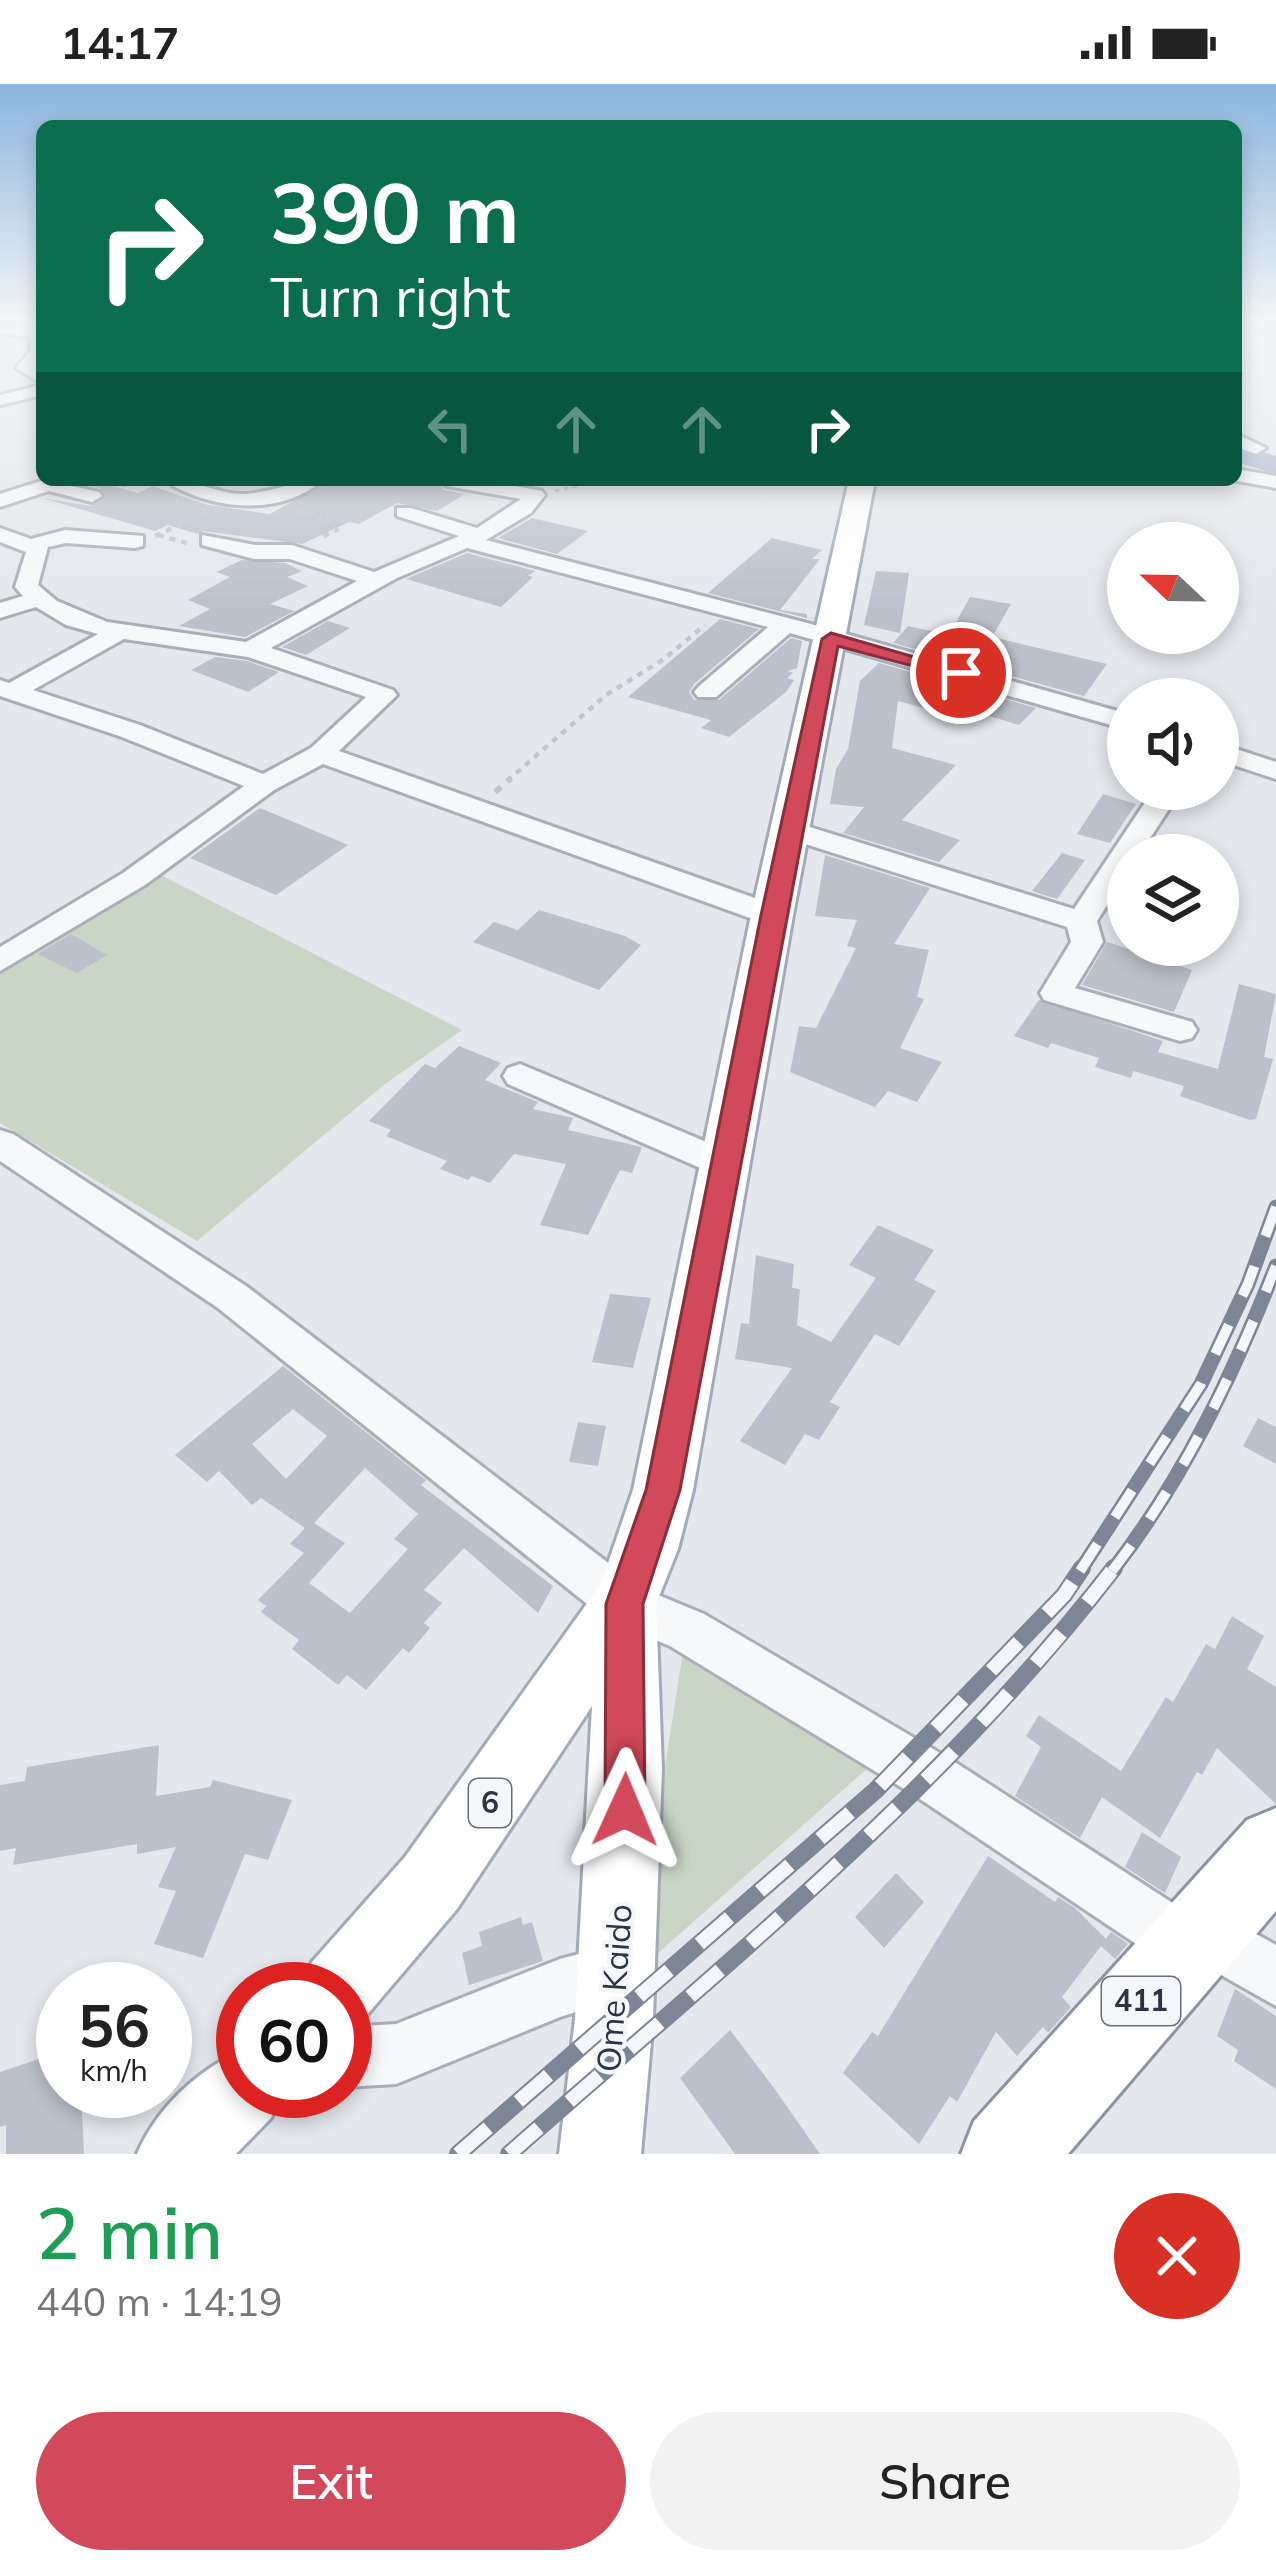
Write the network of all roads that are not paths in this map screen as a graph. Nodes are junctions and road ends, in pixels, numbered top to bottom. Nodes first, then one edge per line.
1 (1242, 476) edge
2 (1276, 482) edge
3 (45, 486) edge
4 (52, 486) edge
5 (187, 486) edge
6 (302, 486) edge
7 (482, 486) edge
8 (861, 486) edge
9 (92, 496) dead end
10 (0, 501) edge
11 (404, 512) dead end
12 (0, 534) edge
13 (320, 538) road end
14 (471, 538) junction
15 (211, 540) dead end
16 (135, 541) road end
17 (32, 545) junction
18 (292, 552) junction
19 (376, 580) junction
20 (37, 599) junction
21 (0, 611) edge
22 (785, 625) junction
23 (118, 633) junction
24 (831, 639) junction
25 (250, 650) junction
26 (706, 692) dead end
27 (8, 694) edge
28 (1107, 716) edge
29 (321, 754) junction
30 (1239, 758) edge
31 (1276, 770) edge
32 (263, 784) junction
33 (1154, 810) edge
34 (790, 830) junction
35 (772, 915) junction
36 (1081, 921) junction
37 (0, 961) edge
38 (1180, 1030) dead end
39 (520, 1076) dead end
40 (0, 1143) edge
41 (728, 1165) junction
42 (624, 1604) junction
43 (1276, 1849) edge
44 (1195, 1939) junction
45 (362, 1962) edge
46 (617, 1973) junction
47 (1276, 1977) edge
48 (372, 2055) edge
49 (216, 2117) edge
50 (178, 2154) edge
51 (600, 2154) edge
52 (1007, 2154) edge

1 - 2 street
3 - 10 street
4 - 9 street
5 - 6 street
7 - 14 street
8 - 24 main road, Ome Kaido / 6
11 - 14 street
12 - 17 street
13 - 18 street
14 - 19 street
14 - 22 street
15 - 18 street
16 - 17 street
17 - 20 street
18 - 19 street
19 - 25 street
20 - 21 street
20 - 23 street
22 - 24 street
22 - 26 street
23 - 25 street
23 - 27 street
24 - 28 street
24 - 34 main road, Ome Kaido / 6
25 - 29 street
27 - 32 street
29 - 32 street
29 - 35 street
30 - 31 street
32 - 37 street
33 - 36 street
34 - 35 main road, Ome Kaido / 6
34 - 36 street
35 - 41 main road, Ome Kaido / 6
36 - 38 street
39 - 41 street
40 - 42 street
41 - 42 main road, Ome Kaido / 6
42 - 44 street
42 - 45 main road, 6
42 - 46 main road, Ome Kaido / 6
43 - 44 highway, 411
44 - 47 street
44 - 52 highway, 411
46 - 48 street
46 - 51 main road, Ome Kaido / 6
49 - 50 main road

